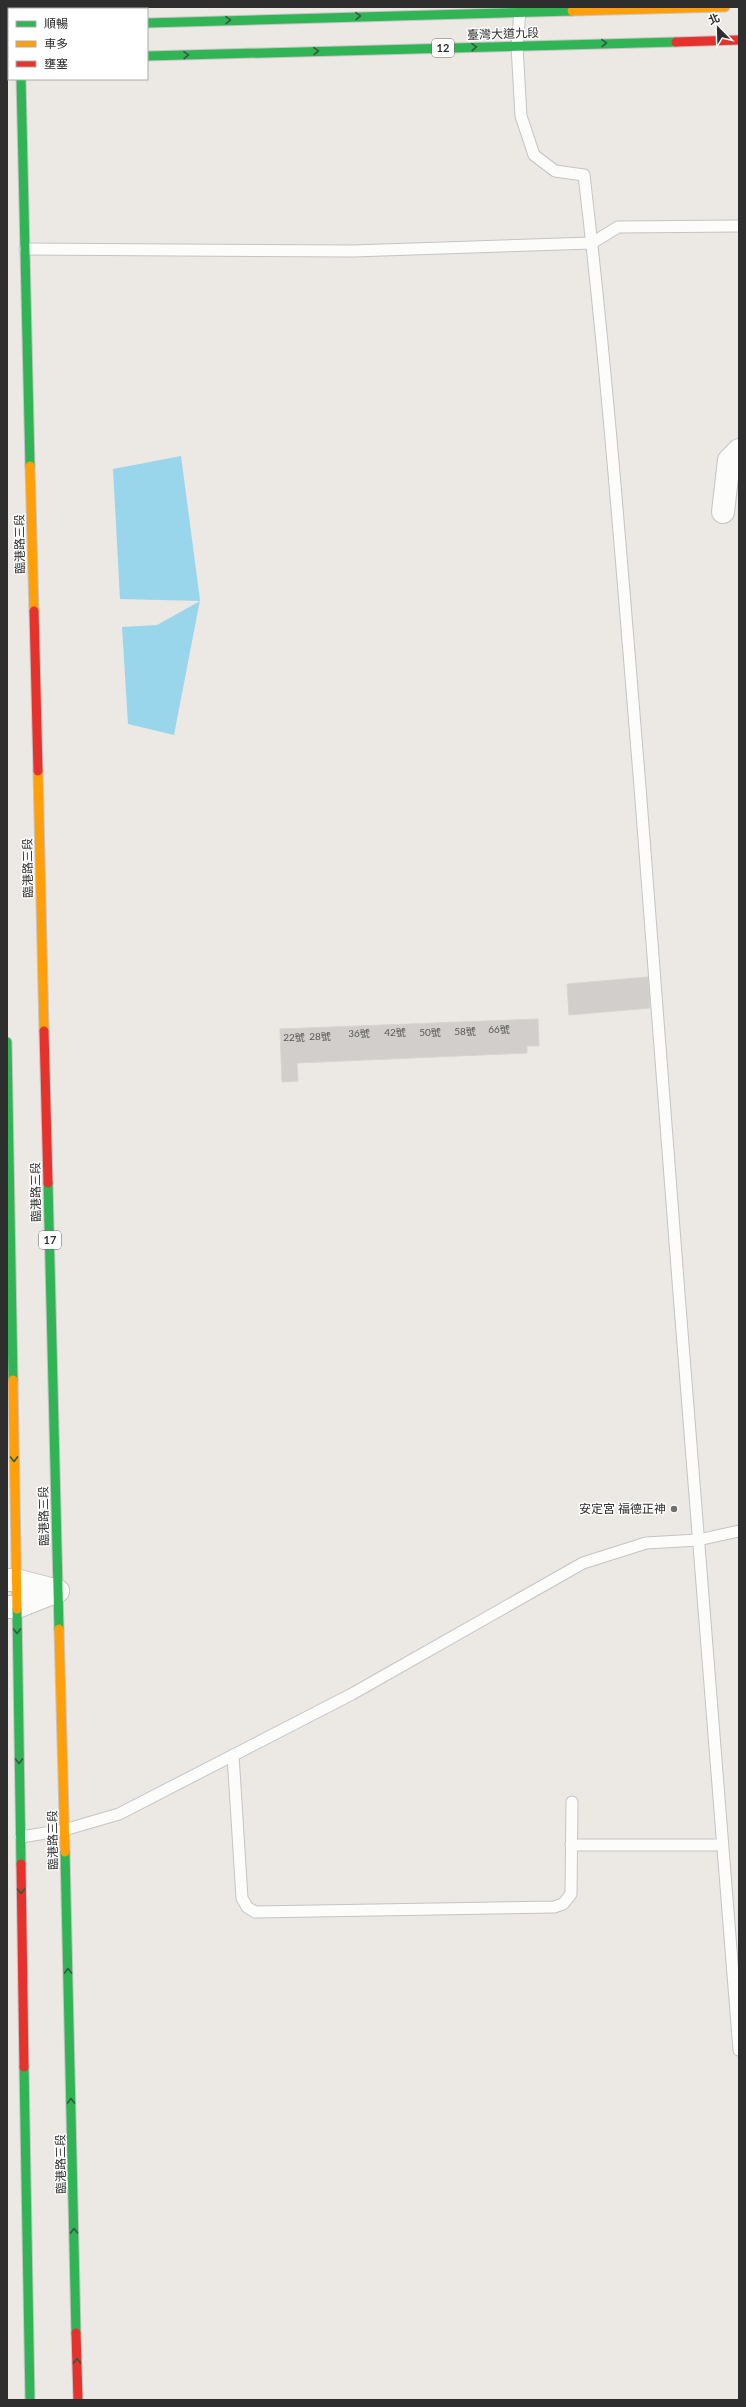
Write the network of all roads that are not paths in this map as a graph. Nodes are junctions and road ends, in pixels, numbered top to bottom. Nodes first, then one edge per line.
1 (725, 7) edge
2 (520, 11) junction
3 (148, 23) edge
4 (739, 40) edge
5 (517, 46) junction
6 (148, 56) edge
7 (21, 80) edge
8 (739, 226) edge
9 (592, 243) junction
10 (25, 249) junction
11 (739, 450) edge
12 (723, 512) dead end
13 (7, 1042) edge
14 (739, 1531) edge
15 (698, 1540) junction
16 (12, 1580) edge
17 (58, 1591) junction
18 (12, 1607) edge
19 (233, 1755) junction
20 (572, 1802) dead end
21 (64, 1830) junction
22 (20, 1837) junction
23 (571, 1845) junction
24 (722, 1846) junction
25 (739, 2050) edge
26 (30, 2400) edge
27 (78, 2400) edge

1 - 2 main road, 臺灣大道九段
3 -> 2 main road, 臺灣大道九段
2 - 5 lane
5 -> 4 main road, 臺灣大道九段 / 12
6 -> 5 main road, 臺灣大道九段 / 12
5 - 9 lane
7 - 10 main road, 臨港路三段 / 17
8 - 9 lane
9 - 10 lane
9 - 15 lane
10 - 17 main road, 臨港路三段 / 17
11 - 12 street
13 -> 16 main road
14 - 15 lane
15 - 19 lane
15 - 24 lane
16 - 17 street
16 - 18 main road
17 - 18 street
17 - 21 main road, 臨港路三段 / 17
18 -> 22 main road
19 - 21 lane
19 - 23 lane
20 - 23 lane
21 - 22 lane
27 -> 21 main road, 臨港路三段 / 17
22 -> 26 main road
23 - 24 lane
24 - 25 lane

